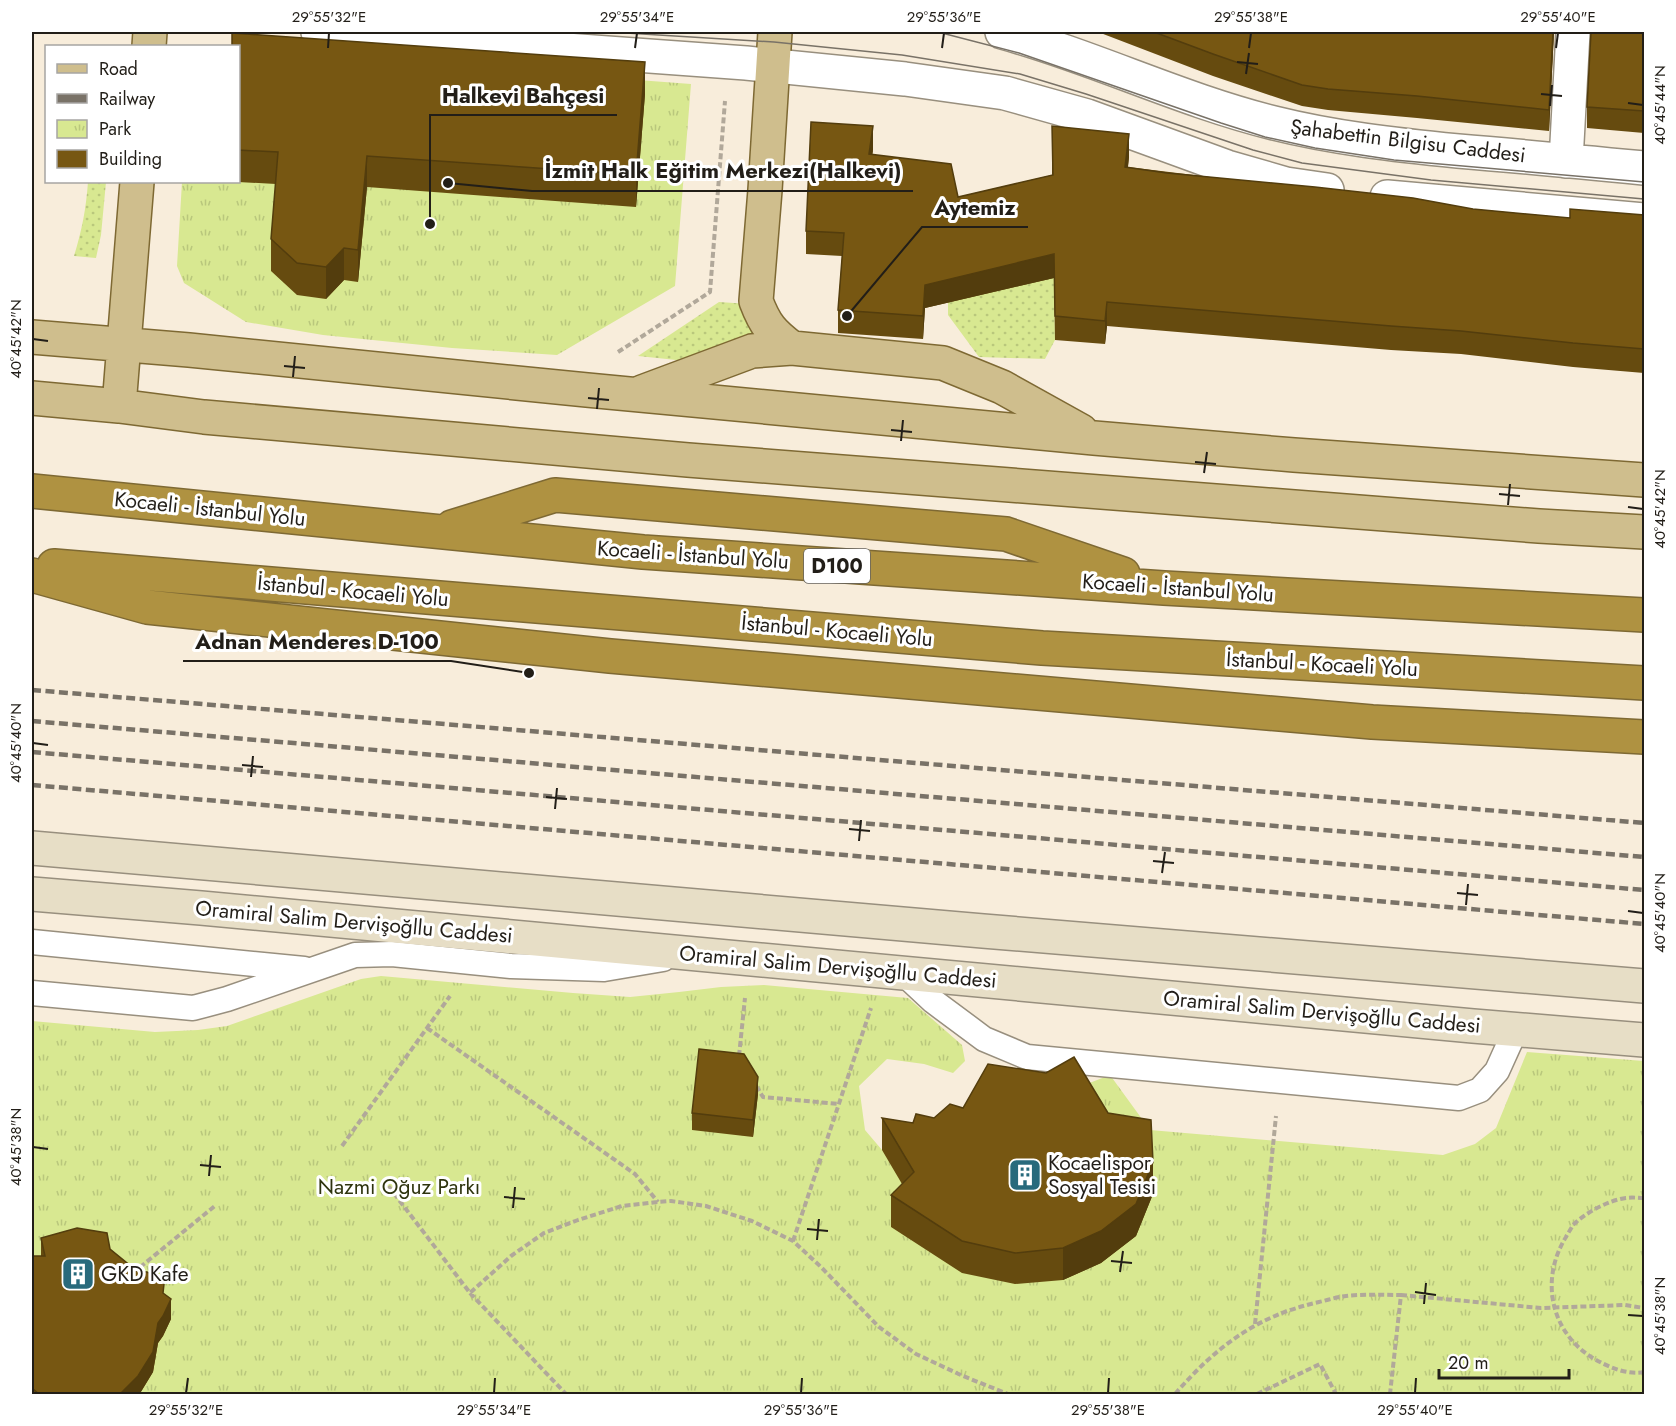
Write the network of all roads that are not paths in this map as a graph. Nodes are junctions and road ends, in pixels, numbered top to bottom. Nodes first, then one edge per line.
1 (318, 32) edge
2 (775, 32) edge
3 (1002, 32) edge
4 (1573, 32) edge
5 (1043, 37) edge
6 (773, 66) junction
7 (1566, 161) junction
8 (1644, 168) edge
9 (137, 183) edge
10 (1644, 220) edge
11 (32, 337) edge
12 (123, 344) junction
13 (792, 348) junction
14 (635, 394) junction
15 (32, 398) edge
16 (118, 406) junction
17 (1094, 438) junction
18 (1644, 480) edge
19 (32, 491) edge
20 (438, 532) junction
21 (1644, 532) edge
22 (32, 565) edge
23 (32, 575) edge
24 (1164, 588) junction
25 (1644, 615) edge
26 (1644, 683) edge
27 (1644, 737) edge
28 (32, 848) edge
29 (32, 894) edge
30 (32, 942) edge
31 (692, 954) junction
32 (311, 970) junction
33 (903, 973) junction
34 (1644, 986) edge
35 (32, 993) edge
36 (1516, 1029) junction
37 (1644, 1040) edge

1 - 6 street
2 - 6 main road
3 - 5 street, Şahabettin Bilgisu Caddesi
4 - 7 street
5 - 7 street, Şahabettin Bilgisu Caddesi
6 - 10 street
6 - 13 main road
7 - 8 street, Şahabettin Bilgisu Caddesi
9 - 12 main road
11 - 12 main road
12 - 14 main road
12 - 16 main road
13 - 14 main road
13 - 17 main road
14 - 17 main road
15 - 16 main road
16 - 21 main road
17 - 18 main road
19 - 20 highway, Kocaeli - İstanbul Yolu / D100
20 - 24 highway, Kocaeli - İstanbul Yolu / D100
20 - 24 highway
22 - 26 highway, İstanbul - Kocaeli Yolu
23 - 27 highway
24 - 25 highway, Kocaeli - İstanbul Yolu / D100
28 - 34 main road
29 - 31 main road, Oramiral Salim Dervişoğllu Caddesi
30 - 32 lane
31 - 32 lane
31 - 33 main road, Oramiral Salim Dervişoğllu Caddesi
32 - 35 lane
33 - 36 main road, Oramiral Salim Dervişoğllu Caddesi
33 - 36 lane
36 - 37 main road, Oramiral Salim Dervişoğllu Caddesi

